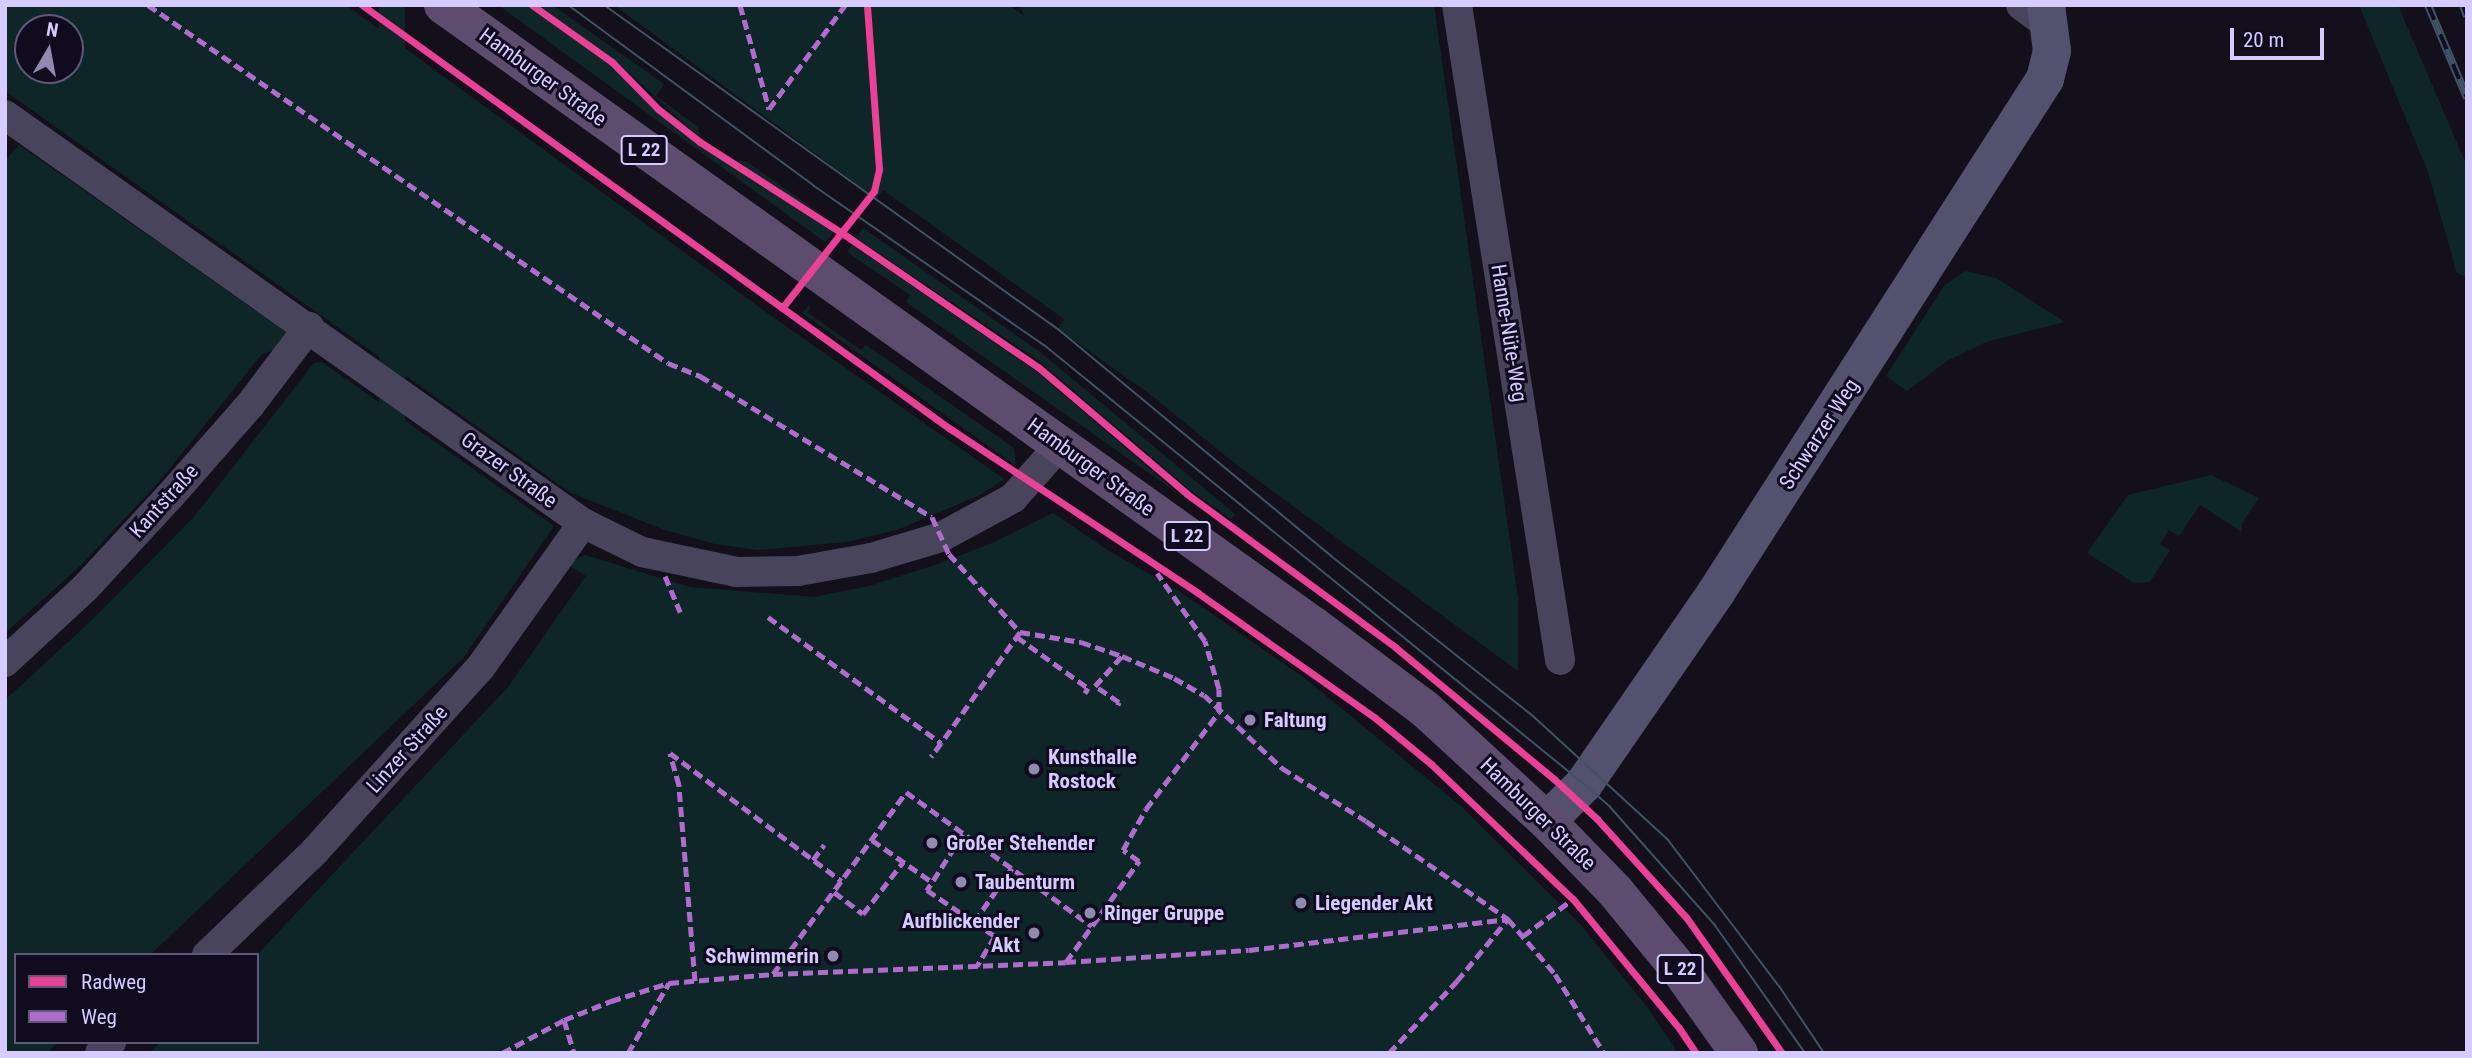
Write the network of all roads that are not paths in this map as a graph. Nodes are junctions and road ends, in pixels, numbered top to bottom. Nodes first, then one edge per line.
1 (443, 5) edge
2 (1457, 5) edge
3 (2039, 12) edge
4 (8, 121) edge
5 (309, 327) junction
6 (1061, 444) junction
7 (583, 523) junction
8 (1560, 660) dead end
9 (5, 662) edge
10 (1547, 821) junction
11 (209, 953) edge
12 (1738, 1053) edge

1 - 6 main road, Hamburger Straße / L 22
2 - 8 street, Hanne-Nüte-Weg
3 - 10 street, Schwarzer Weg
4 - 5 street, Grazer Straße
5 - 7 street, Grazer Straße
5 - 9 street, Kantstraße
6 - 7 street, Grazer Straße
6 - 10 main road, Hamburger Straße / L 22
7 - 11 street, Linzer Straße
10 - 12 main road, Hamburger Straße / L 22

